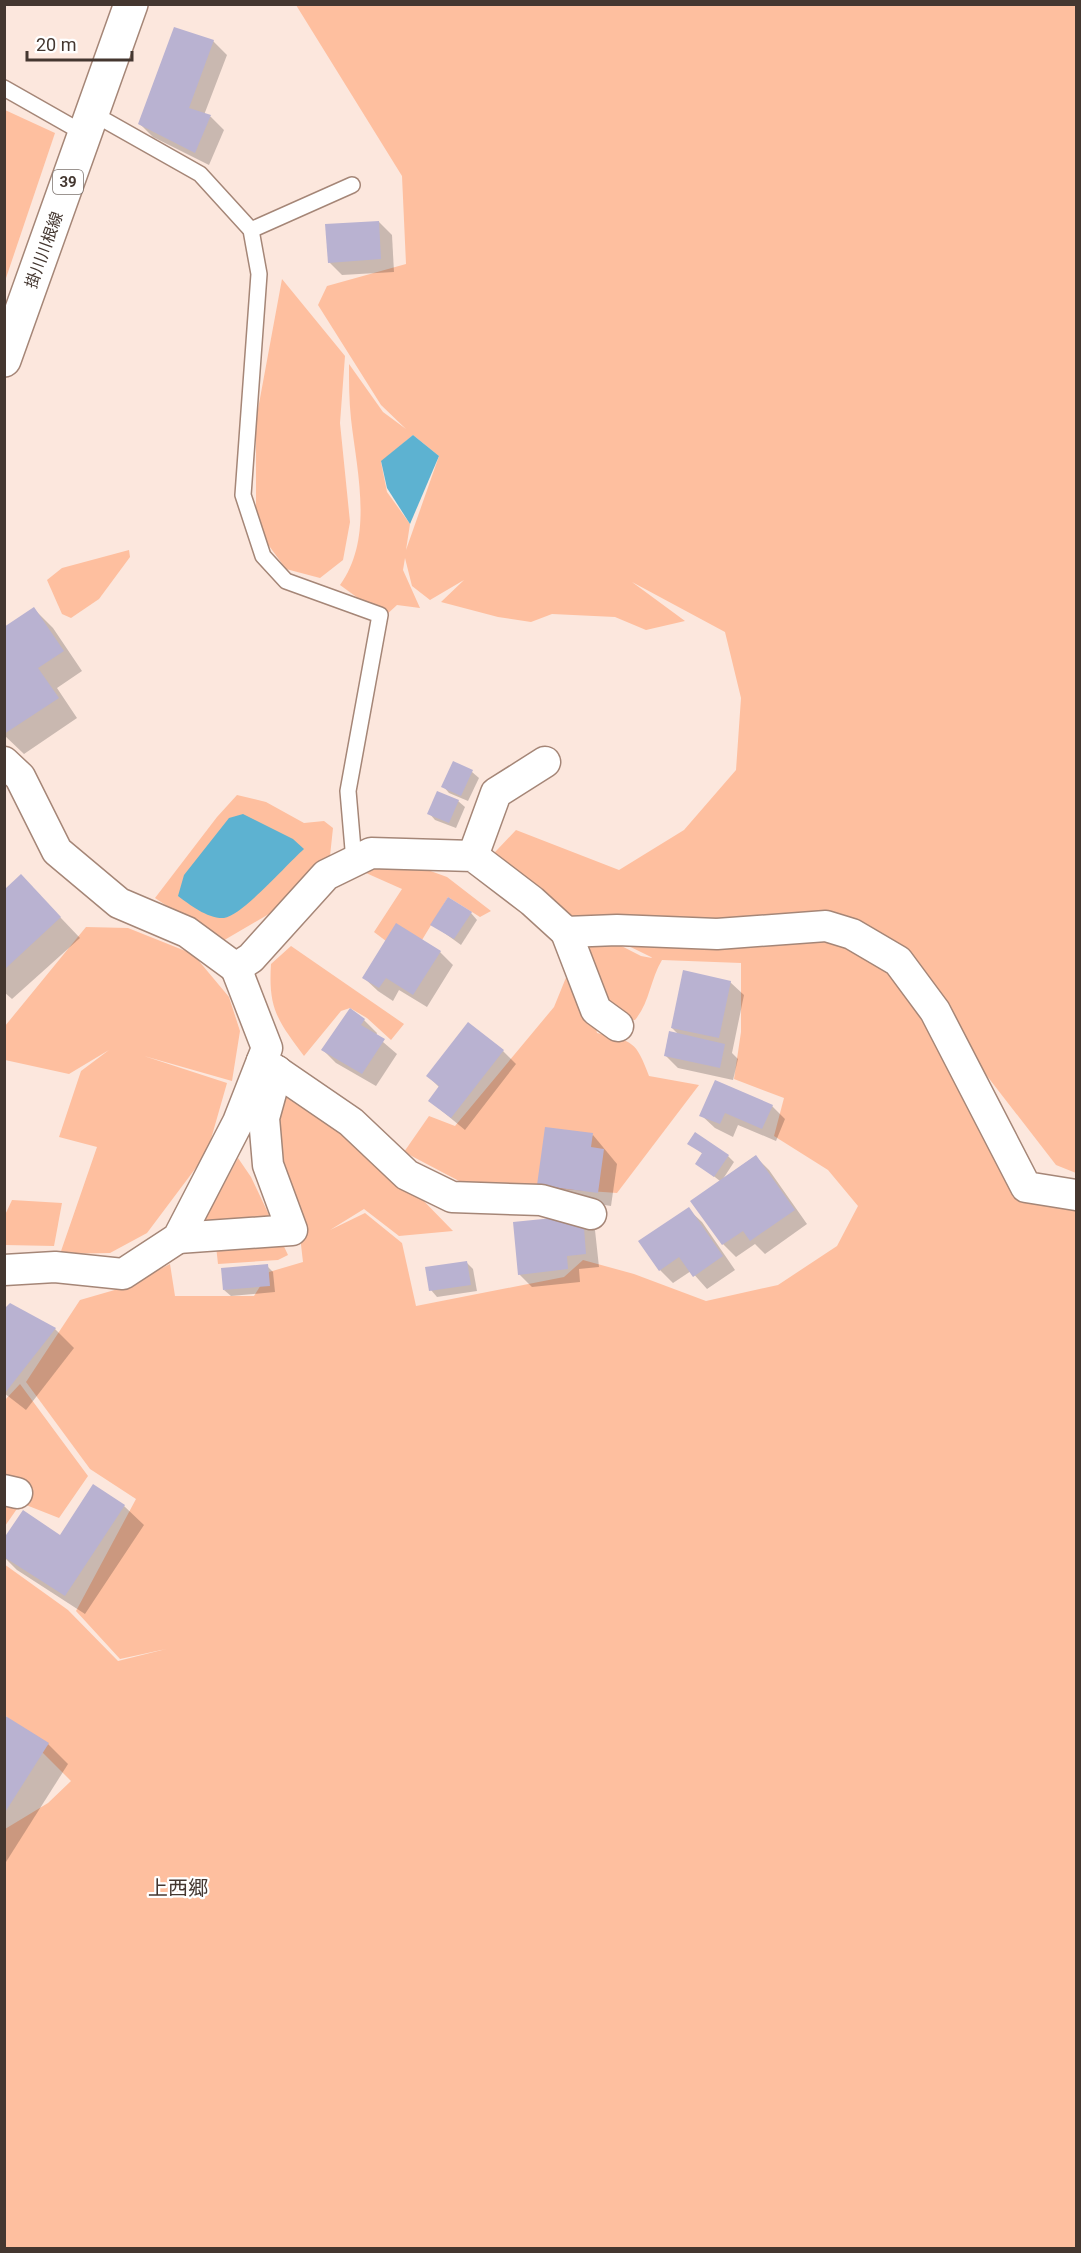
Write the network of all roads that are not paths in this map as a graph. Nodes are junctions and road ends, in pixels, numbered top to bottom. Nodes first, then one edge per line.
1 (131, 4) edge
2 (4, 88) edge
3 (88, 124) junction
4 (352, 184) dead end
5 (251, 230) junction
6 (4, 360) edge
7 (4, 762) edge
8 (544, 762) dead end
9 (473, 856) junction
10 (354, 861) junction
11 (566, 932) junction
12 (236, 968) junction
13 (618, 1026) dead end
14 (269, 1066) junction
15 (1077, 1195) edge
16 (591, 1214) dead end
17 (178, 1238) junction
18 (4, 1270) edge

1 - 3 main road, 掛川川根線 / 39
2 - 3 lane
3 - 5 lane
3 - 6 main road, 掛川川根線 / 39
4 - 5 lane
5 - 10 lane
7 - 12 street
8 - 9 street
9 - 10 street
9 - 11 street
10 - 12 street
11 - 13 street
11 - 15 street
12 - 14 street
14 - 16 street
14 - 17 street
14 - 17 street
17 - 18 street

